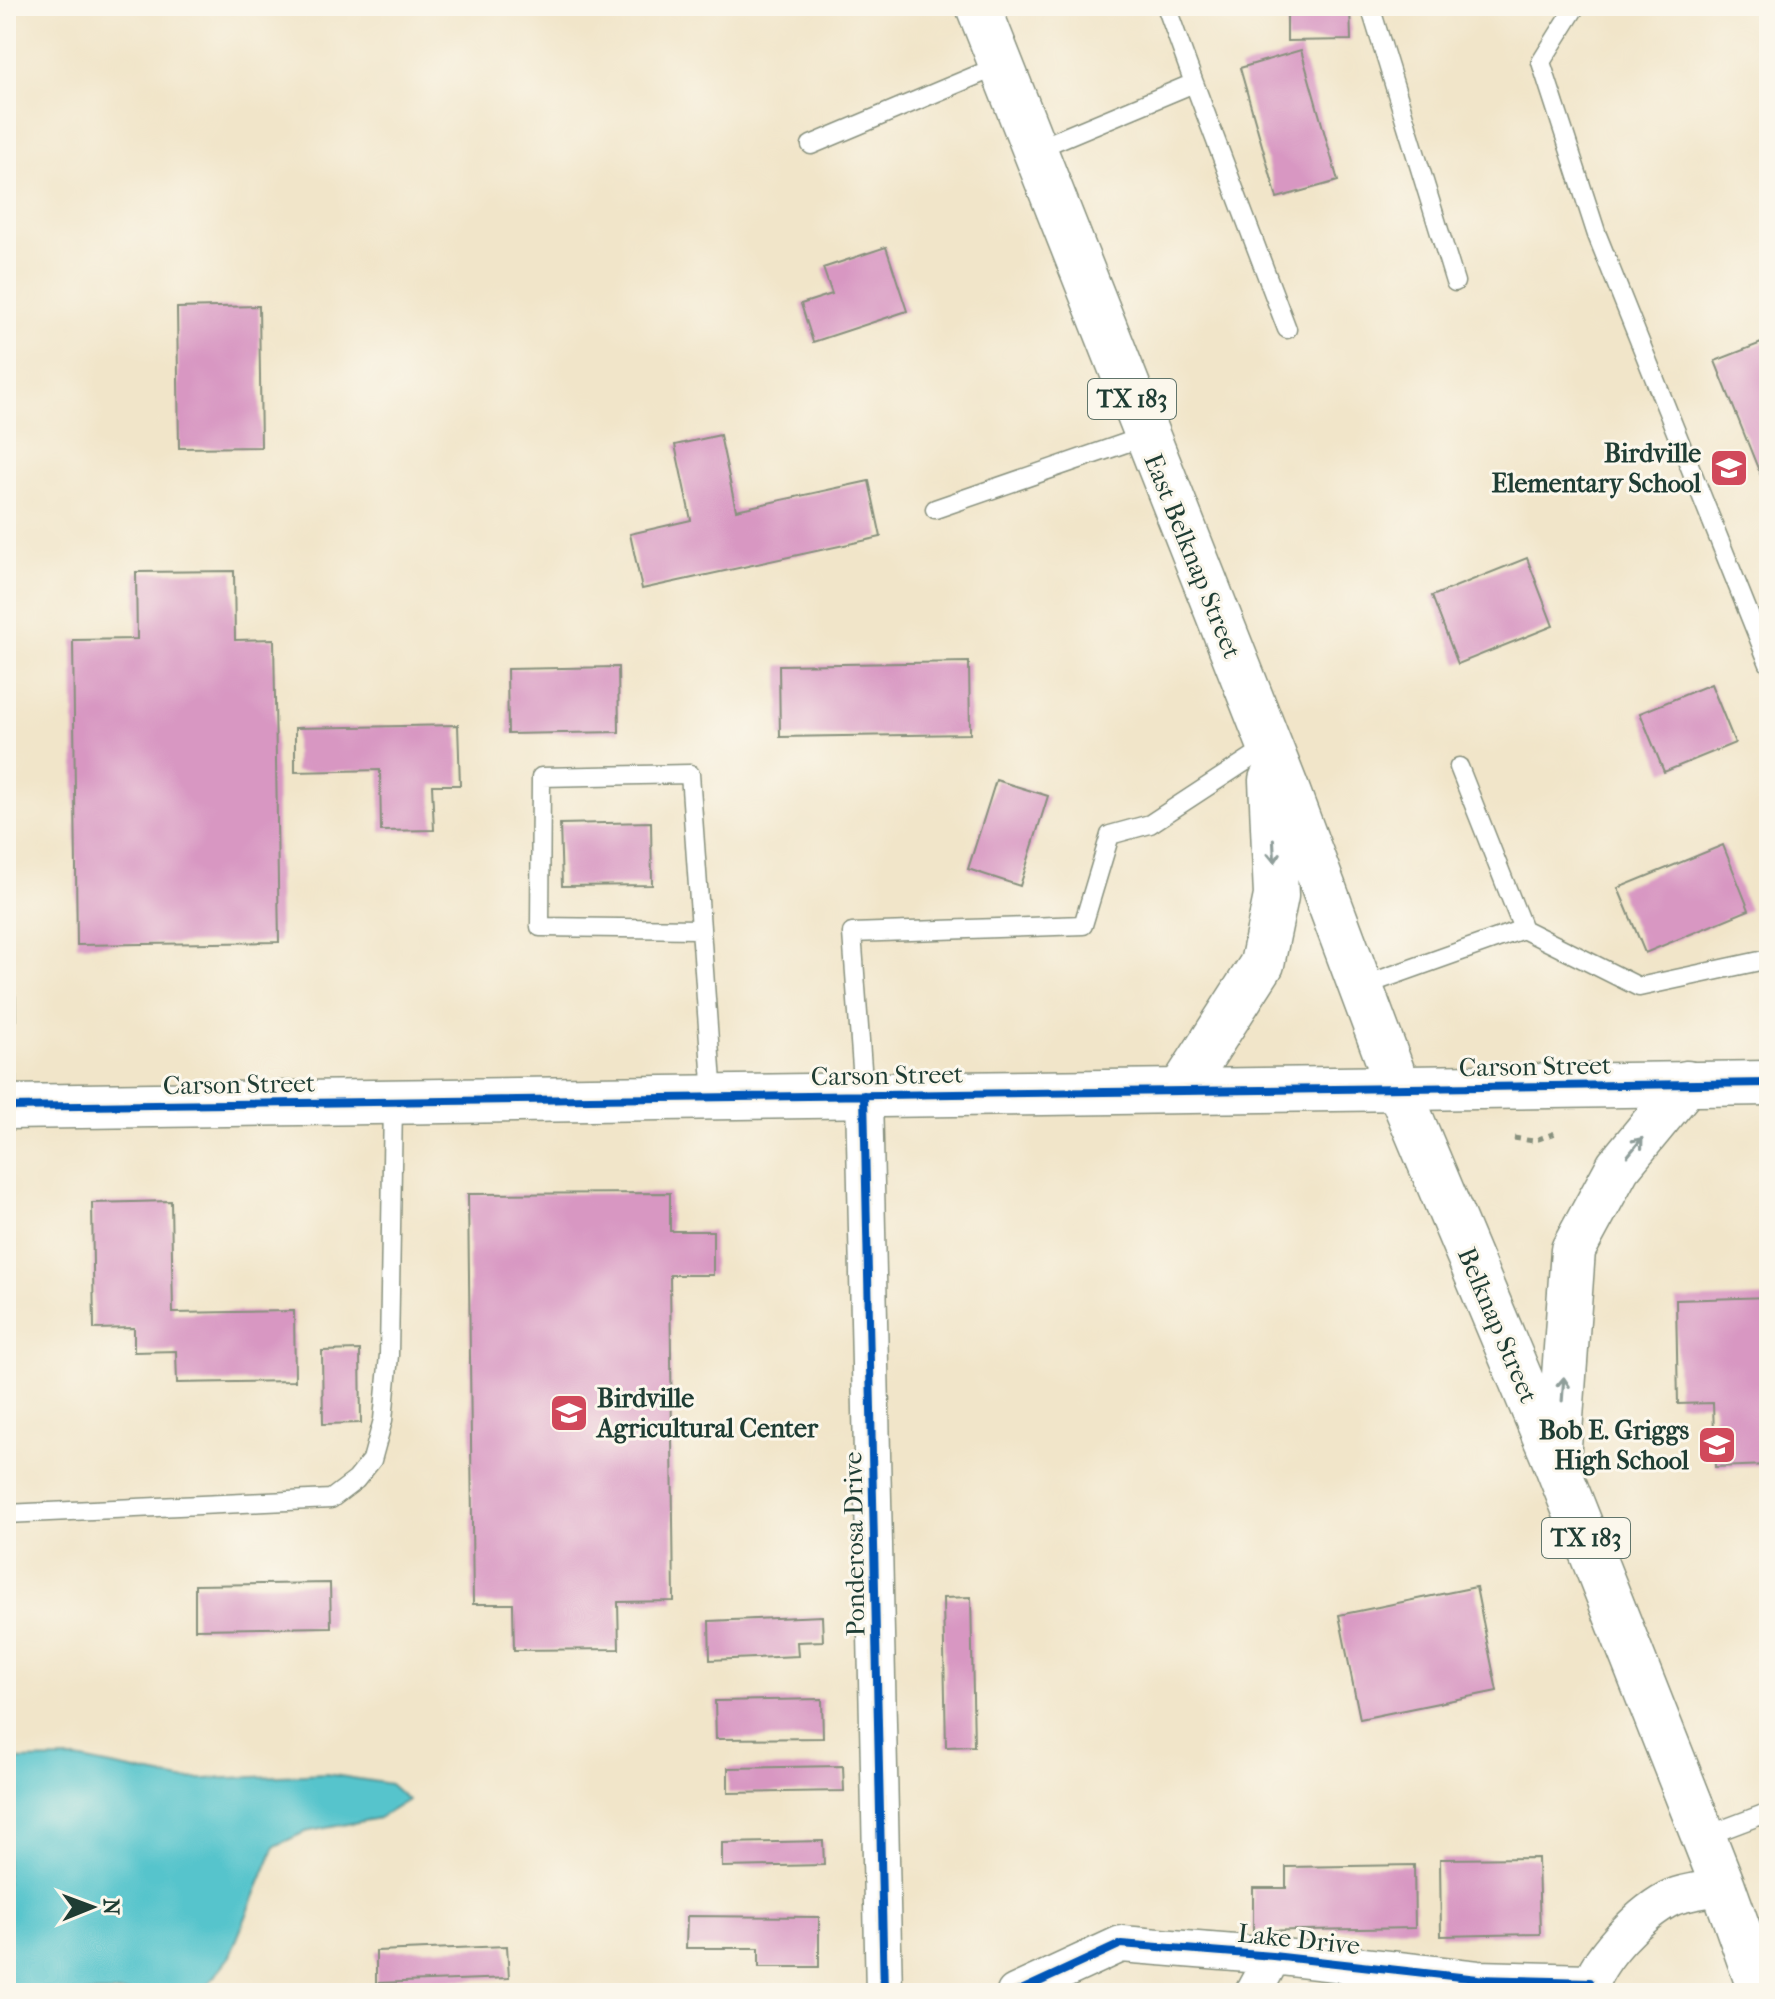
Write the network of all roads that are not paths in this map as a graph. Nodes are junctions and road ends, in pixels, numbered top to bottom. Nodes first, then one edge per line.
1 (978, 6) edge
2 (1166, 6) edge
3 (1370, 6) edge
4 (1576, 6) edge
5 (1001, 65) junction
6 (1194, 83) junction
7 (811, 145) dead end
8 (1034, 150) junction
9 (1455, 282) dead end
10 (1287, 329) dead end
11 (1146, 436) junction
12 (935, 509) dead end
13 (1769, 664) edge
14 (1269, 746) junction
15 (1459, 767) dead end
16 (1288, 792) joint
17 (699, 929) junction
18 (1523, 929) junction
19 (1769, 959) edge
20 (1360, 987) junction
21 (6, 997) edge
22 (1687, 1083) junction
23 (1769, 1083) edge
24 (1398, 1087) junction
25 (1181, 1090) junction
26 (864, 1095) junction
27 (713, 1097) junction
28 (393, 1102) junction
29 (6, 1107) edge
30 (1557, 1466) junction
31 (6, 1514) edge
32 (1769, 1812) edge
33 (1703, 1837) junction
34 (1723, 1886) junction
35 (1273, 1956) junction
36 (1474, 1986) edge
37 (1589, 1988) edge
38 (884, 1993) edge
39 (1015, 1993) edge
40 (1253, 1993) edge
41 (1761, 1993) edge

1 - 5 main road, East Belknap Street / TX 183
2 - 6 lane
3 - 9 lane
4 - 13 lane
5 - 7 lane
5 - 8 main road, East Belknap Street / TX 183
6 - 8 lane
6 - 10 lane
8 - 11 main road, East Belknap Street / TX 183
11 - 12 lane
11 - 14 main road, East Belknap Street / TX 183
14 - 16 main road, East Belknap Street / TX 183
14 -> 25 main road
14 - 26 lane
15 - 18 lane
16 - 20 main road, Belknap Street / TX 183
17 - 17 lane
17 - 27 lane
18 - 19 lane
18 - 20 lane
20 - 24 main road, Belknap Street / TX 183
21 - 29 lane
22 - 23 main road, Carson Street
22 - 24 main road, Carson Street
30 -> 22 main road
24 - 25 main road, Carson Street
24 - 30 main road, Belknap Street / TX 183
25 - 26 main road, Carson Street
26 - 27 main road, Carson Street
26 - 38 street, Ponderosa Drive
27 - 28 main road, Carson Street
28 - 29 main road, Carson Street
28 - 31 lane
30 - 33 main road, Belknap Street / TX 183
32 - 33 lane
33 - 34 main road, Belknap Street / TX 183
34 - 37 street
34 - 41 main road, Belknap Street / TX 183
35 - 36 street, Lake Drive
35 - 39 street, Lake Drive
35 - 40 street
36 - 37 street, Lake Drive

